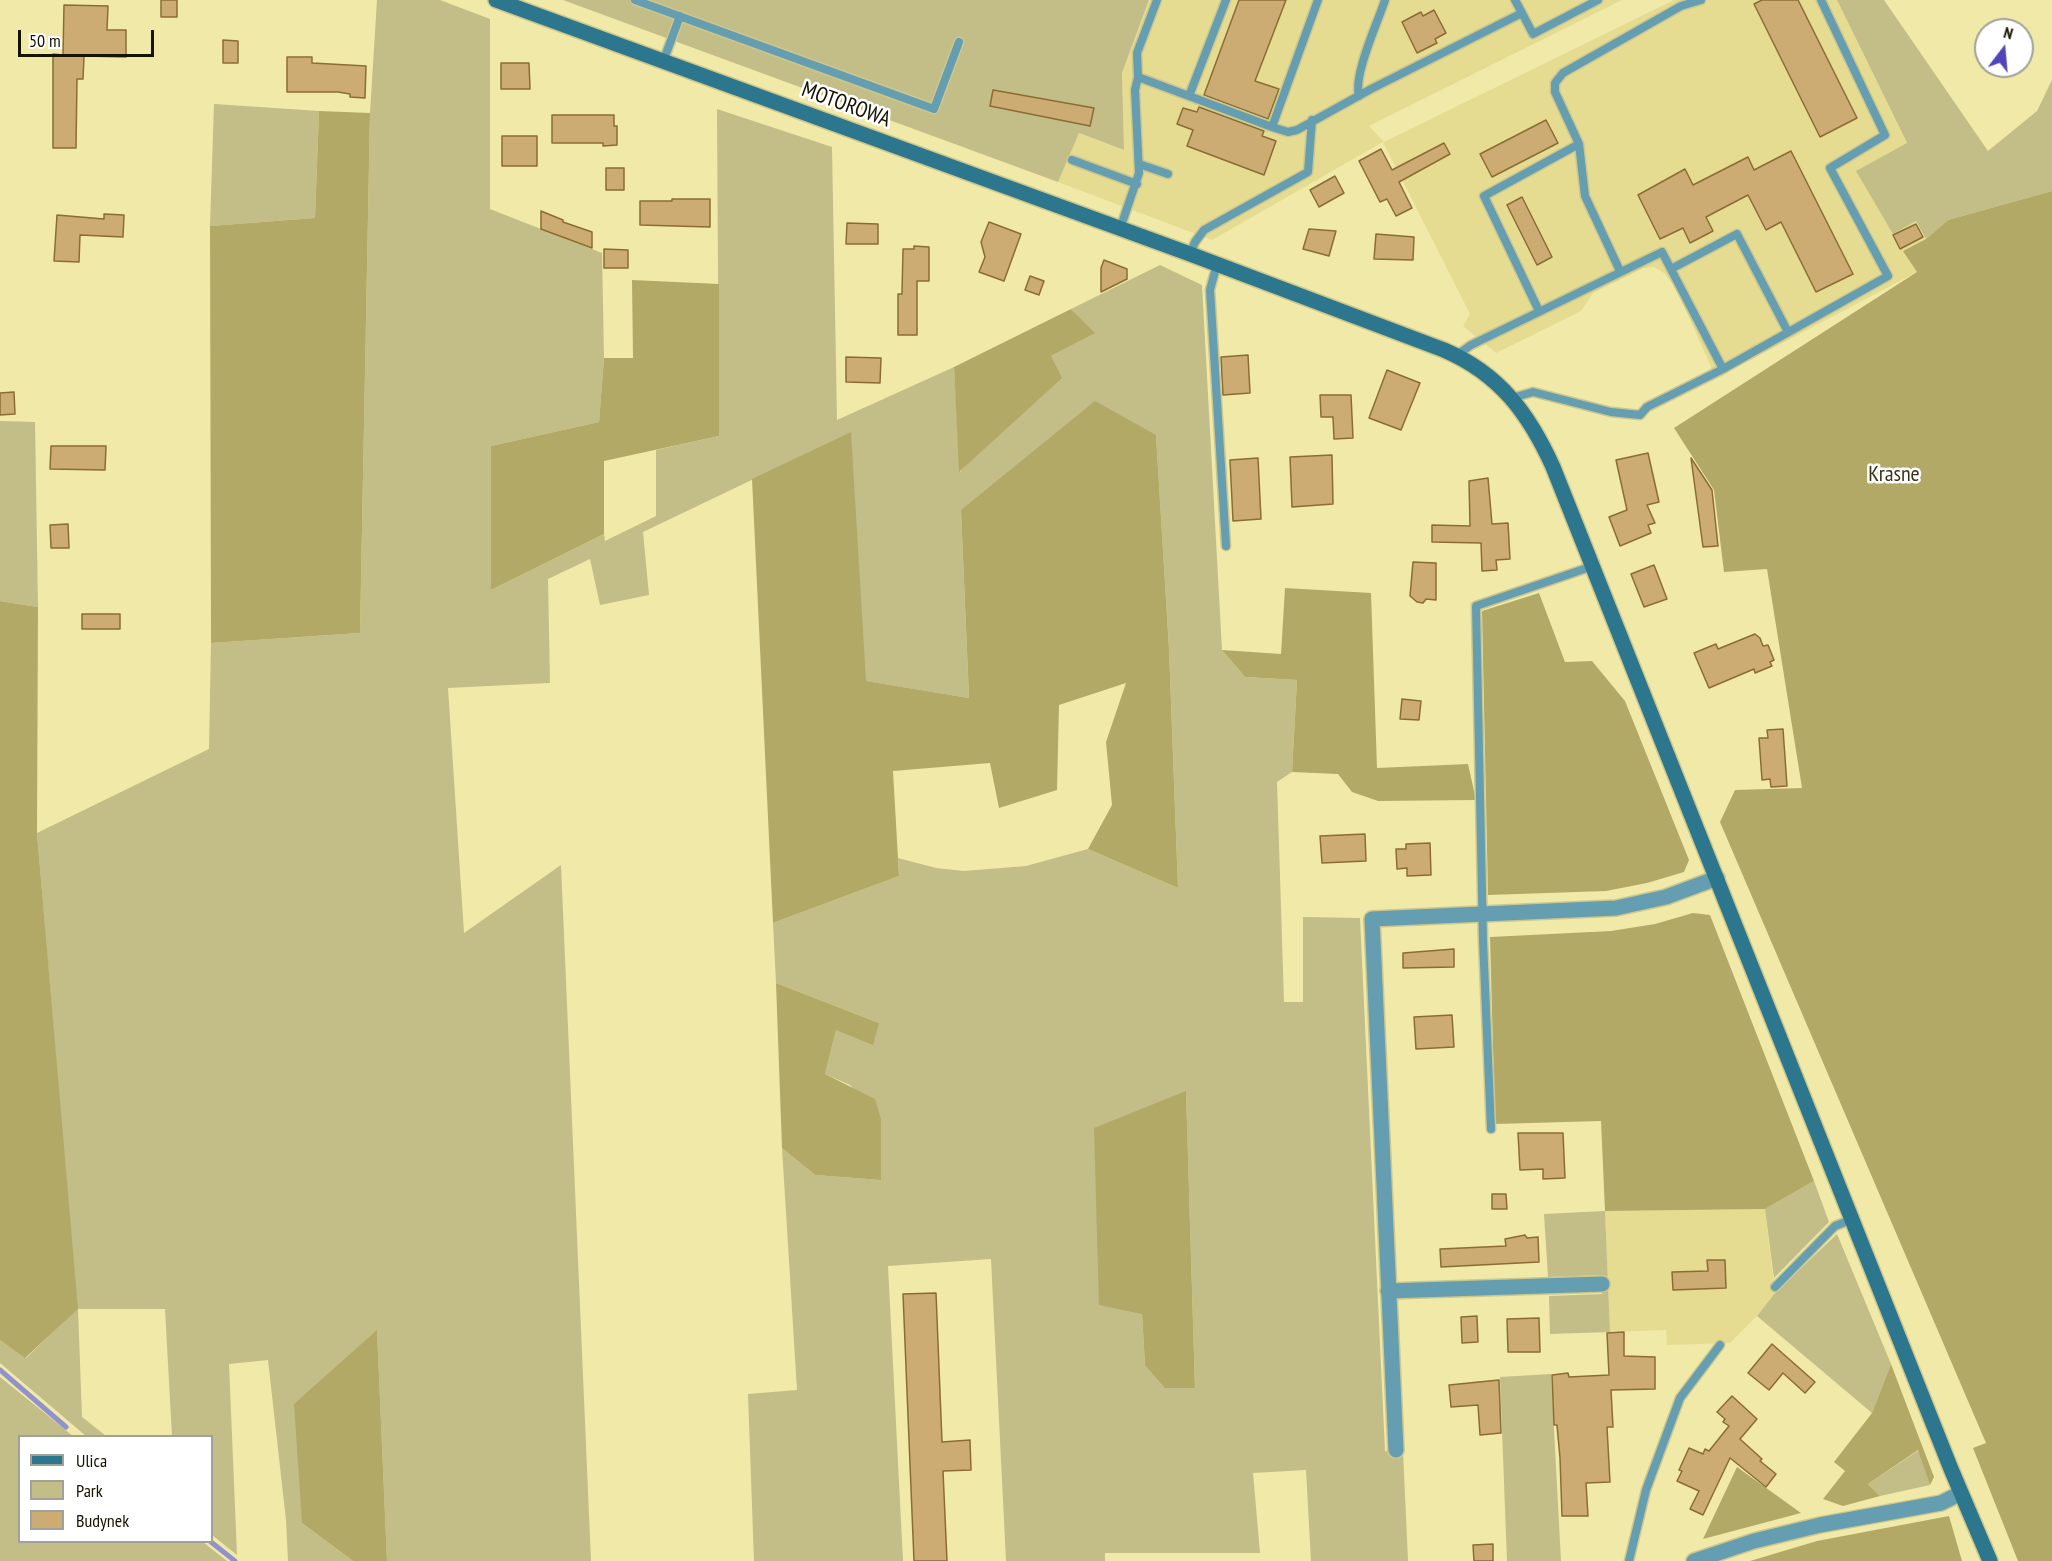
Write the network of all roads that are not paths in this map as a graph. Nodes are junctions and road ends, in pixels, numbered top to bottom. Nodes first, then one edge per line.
1 (496, 0) edge
2 (636, 0) edge
3 (1158, 0) edge
4 (1226, 0) edge
5 (1318, 0) edge
6 (1385, 0) edge
7 (1515, 0) edge
8 (1598, 0) edge
9 (1701, 0) edge
10 (1821, 0) edge
11 (1522, 13) junction
12 (680, 16) junction
13 (959, 42) dead end
14 (663, 62) junction
15 (1138, 77) junction
16 (1189, 96) junction
17 (1359, 96) junction
18 (1312, 120) junction
19 (1272, 127) junction
20 (1579, 144) junction
21 (1072, 160) dead end
22 (1139, 164) junction
23 (1168, 174) dead end
24 (1137, 183) junction
25 (1120, 229) junction
26 (1185, 253) junction
27 (1217, 264) junction
28 (1671, 269) junction
29 (1620, 271) junction
30 (1539, 311) junction
31 (1788, 332) junction
32 (1457, 356) junction
33 (1723, 369) junction
34 (1512, 398) junction
35 (1226, 546) dead end
36 (1593, 566) junction
37 (1718, 878) junction
38 (1482, 914) junction
39 (1491, 1129) dead end
40 (1852, 1219) junction
41 (1602, 1284) dead end
42 (1775, 1287) dead end
43 (1388, 1291) junction
44 (1720, 1345) dead end
45 (1396, 1450) dead end
46 (1961, 1493) junction
47 (1629, 1561) edge
48 (1694, 1561) edge
49 (1990, 1561) edge

1 - 14 street, MOTOROWA
2 - 12 lane
3 - 15 lane
4 - 16 lane
5 - 19 lane
6 - 17 lane
7 - 11 lane
8 - 11 lane
9 - 20 lane
10 - 31 lane
11 - 17 lane
12 - 13 lane
12 - 14 lane
14 - 25 street, MOTOROWA
15 - 16 lane
15 - 22 lane
16 - 19 lane
17 - 18 lane
18 - 19 lane
18 - 26 lane
20 - 29 lane
20 - 30 lane
21 - 24 lane
22 - 23 lane
22 - 24 lane
24 - 25 lane
25 - 26 street, MOTOROWA
26 - 27 street, MOTOROWA
27 - 32 street, MOTOROWA
27 - 35 lane
28 - 29 lane
28 - 31 lane
28 - 33 lane
29 - 30 lane
30 - 32 lane
31 - 33 lane
32 - 34 street, MOTOROWA
33 - 34 lane
34 - 36 street, MOTOROWA
36 - 37 street, MOTOROWA
36 - 38 lane
37 - 38 street
37 - 40 street, MOTOROWA
38 - 39 lane
38 - 43 street
40 - 42 lane
40 - 46 street, MOTOROWA
41 - 43 street
43 - 45 street
44 - 47 lane
46 - 48 street
46 - 49 street, MOTOROWA

